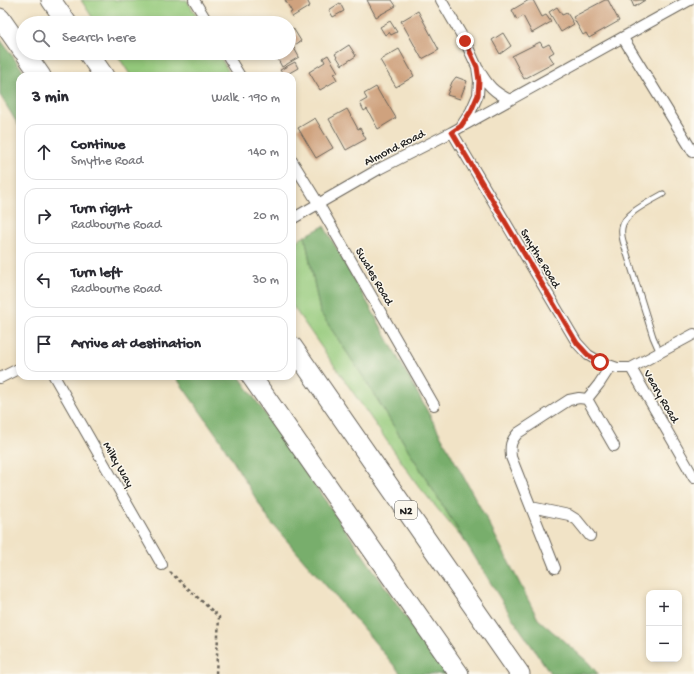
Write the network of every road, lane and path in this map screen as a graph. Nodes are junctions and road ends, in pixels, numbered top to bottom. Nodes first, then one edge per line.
1 (51, 0) edge
2 (194, 0) edge
3 (442, 0) edge
4 (690, 0) edge
5 (62, 16) edge
6 (204, 16) edge
7 (0, 18) edge
8 (623, 38) junction
9 (16, 41) edge
10 (30, 60) edge
11 (93, 60) edge
12 (230, 60) edge
13 (477, 67) junction
14 (38, 72) edge
15 (101, 72) edge
16 (238, 72) edge
17 (510, 100) junction
18 (461, 126) junction
19 (452, 132) junction
20 (693, 152) edge
21 (296, 168) edge
22 (663, 194) dead end
23 (318, 204) junction
24 (296, 217) edge
25 (694, 334) edge
26 (296, 352) edge
27 (660, 353) junction
28 (610, 366) junction
29 (631, 368) junction
30 (16, 370) edge
31 (0, 378) edge
32 (56, 380) edge
33 (254, 380) edge
34 (587, 399) junction
35 (434, 404) dead end
36 (614, 446) dead end
37 (694, 478) edge
38 (531, 507) junction
39 (590, 536) dead end
40 (162, 565) joint
41 (555, 568) dead end
42 (216, 674) edge
43 (460, 674) edge
44 (520, 674) edge

1 - 5 highway
2 - 6 street
3 - 13 street
4 - 8 street, Almond Road
7 - 9 highway
8 - 17 street, Almond Road
8 - 20 street
10 - 14 highway
11 - 15 highway
12 - 16 street
13 - 17 street
13 - 18 street
17 - 18 street, Almond Road
18 - 19 street, Almond Road
19 - 23 street, Almond Road
19 - 28 street, Smythe Road
21 - 23 street, Swales Road
22 - 27 lane
23 - 24 street, Almond Road
23 - 35 street, Swales Road
25 - 27 street
26 - 44 highway, N2
27 - 29 street
28 - 29 street, Smythe Road
28 - 34 street
29 - 37 street, Veary Road
30 - 31 street
32 - 40 street, Milky Way
33 - 43 highway
34 - 36 street
34 - 38 street
38 - 39 street
38 - 41 street
40 - 42 path

